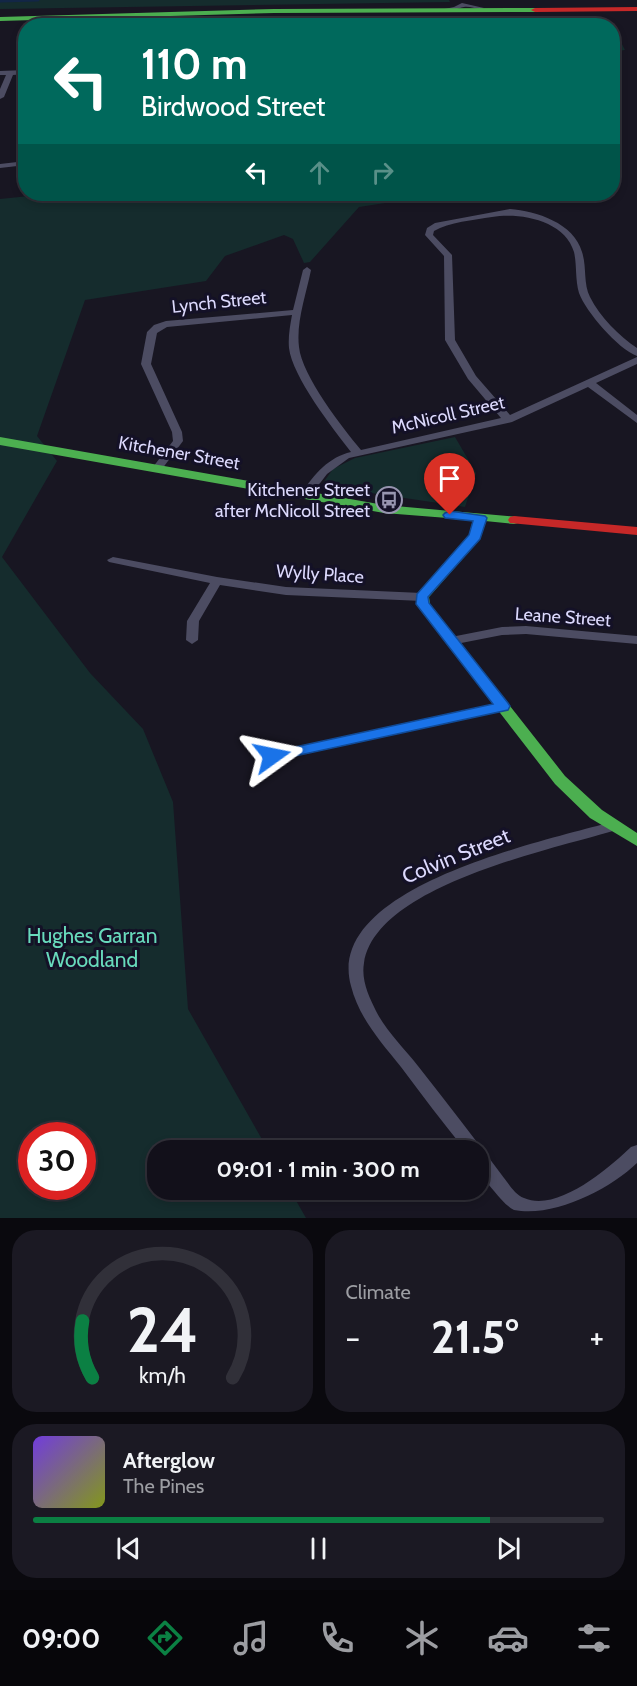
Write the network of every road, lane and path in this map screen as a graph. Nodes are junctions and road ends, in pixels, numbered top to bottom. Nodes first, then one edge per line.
1 (461, 2) edge
2 (637, 3) edge
3 (637, 9) edge
4 (439, 10) junction
5 (498, 10) junction
6 (0, 13) edge
7 (18, 18) edge
8 (34, 18) edge
9 (0, 19) edge
10 (0, 73) edge
11 (18, 73) edge
12 (10, 74) junction
13 (0, 97) edge
14 (18, 164) edge
15 (0, 166) edge
16 (307, 270) dead end
17 (297, 312) junction
18 (637, 353) edge
19 (637, 360) edge
20 (588, 383) junction
21 (508, 420) junction
22 (637, 420) edge
23 (0, 441) edge
24 (357, 452) junction
25 (158, 467) junction
26 (307, 494) junction
27 (480, 518) junction
28 (637, 531) edge
29 (113, 560) dead end
30 (217, 581) junction
31 (422, 597) junction
32 (192, 640) dead end
33 (637, 640) edge
34 (452, 641) junction
35 (503, 706) junction
36 (272, 756) dead end
37 (611, 827) junction
38 (637, 841) edge
39 (466, 1140) edge
40 (637, 1152) edge
41 (489, 1169) edge

1 - 2 main road
1 - 4 street
1 - 5 street
1 - 6 main road
3 - 5 main road
4 - 5 main road
4 - 8 main road
7 - 9 main road
10 - 12 street
11 - 12 street
12 - 13 street
14 - 15 street
16 - 17 street
17 - 24 street
17 - 25 street, Lynch Street
18 - 21 street
19 - 20 street, McNicoll Street
20 - 21 street, McNicoll Street
20 - 22 street
21 - 24 street, McNicoll Street
23 - 25 main road, Kitchener Street
24 - 26 street, McNicoll Street
25 - 26 main road, Kitchener Street
26 - 27 main road, Kitchener Street
27 - 28 main road, Kitchener Street
27 - 31 main road
29 - 30 street, Wylly Place
30 - 31 street, Wylly Place
30 - 32 street
31 - 34 main road
33 - 34 street, Leane Street
34 - 35 main road
35 - 36 street
35 - 37 main road
37 - 38 main road
37 - 39 street, Colvin Street
40 - 41 street

